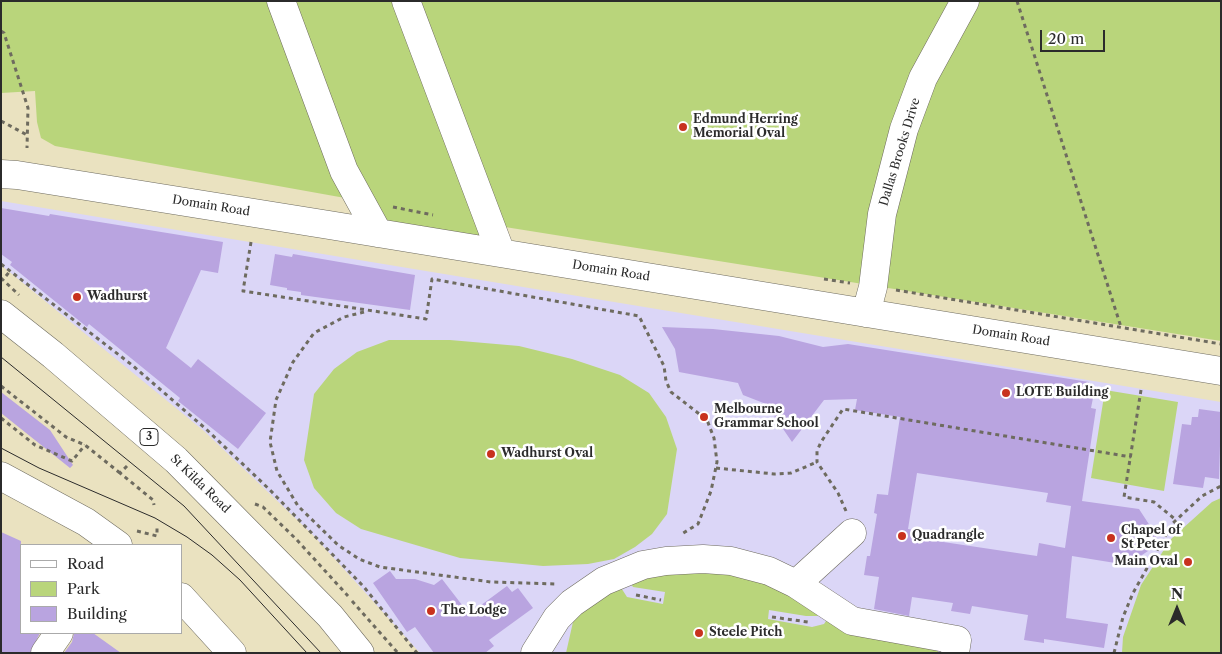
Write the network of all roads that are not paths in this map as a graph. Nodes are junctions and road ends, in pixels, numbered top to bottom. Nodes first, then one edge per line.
1 (281, 1) edge
2 (406, 1) edge
3 (965, 1) edge
4 (6, 173) edge
5 (378, 233) junction
6 (501, 253) junction
7 (866, 313) junction
8 (1, 314) edge
9 (1221, 371) edge
10 (1, 476) edge
11 (852, 533) road end
12 (126, 542) edge
13 (796, 584) junction
14 (182, 598) edge
15 (58, 634) edge
16 (45, 653) edge
17 (232, 653) edge
18 (360, 653) edge
19 (535, 653) edge
20 (955, 653) edge

1 - 5 street
2 - 6 street
3 - 7 street, Dallas Brooks Drive
4 - 5 street, Domain Road
5 - 6 street, Domain Road
6 - 7 street, Domain Road
7 - 9 street, Domain Road
8 - 18 street, St Kilda Road / 3
10 - 12 street
11 - 13 street
13 - 19 street
13 - 20 street
14 - 17 street
15 - 16 street

